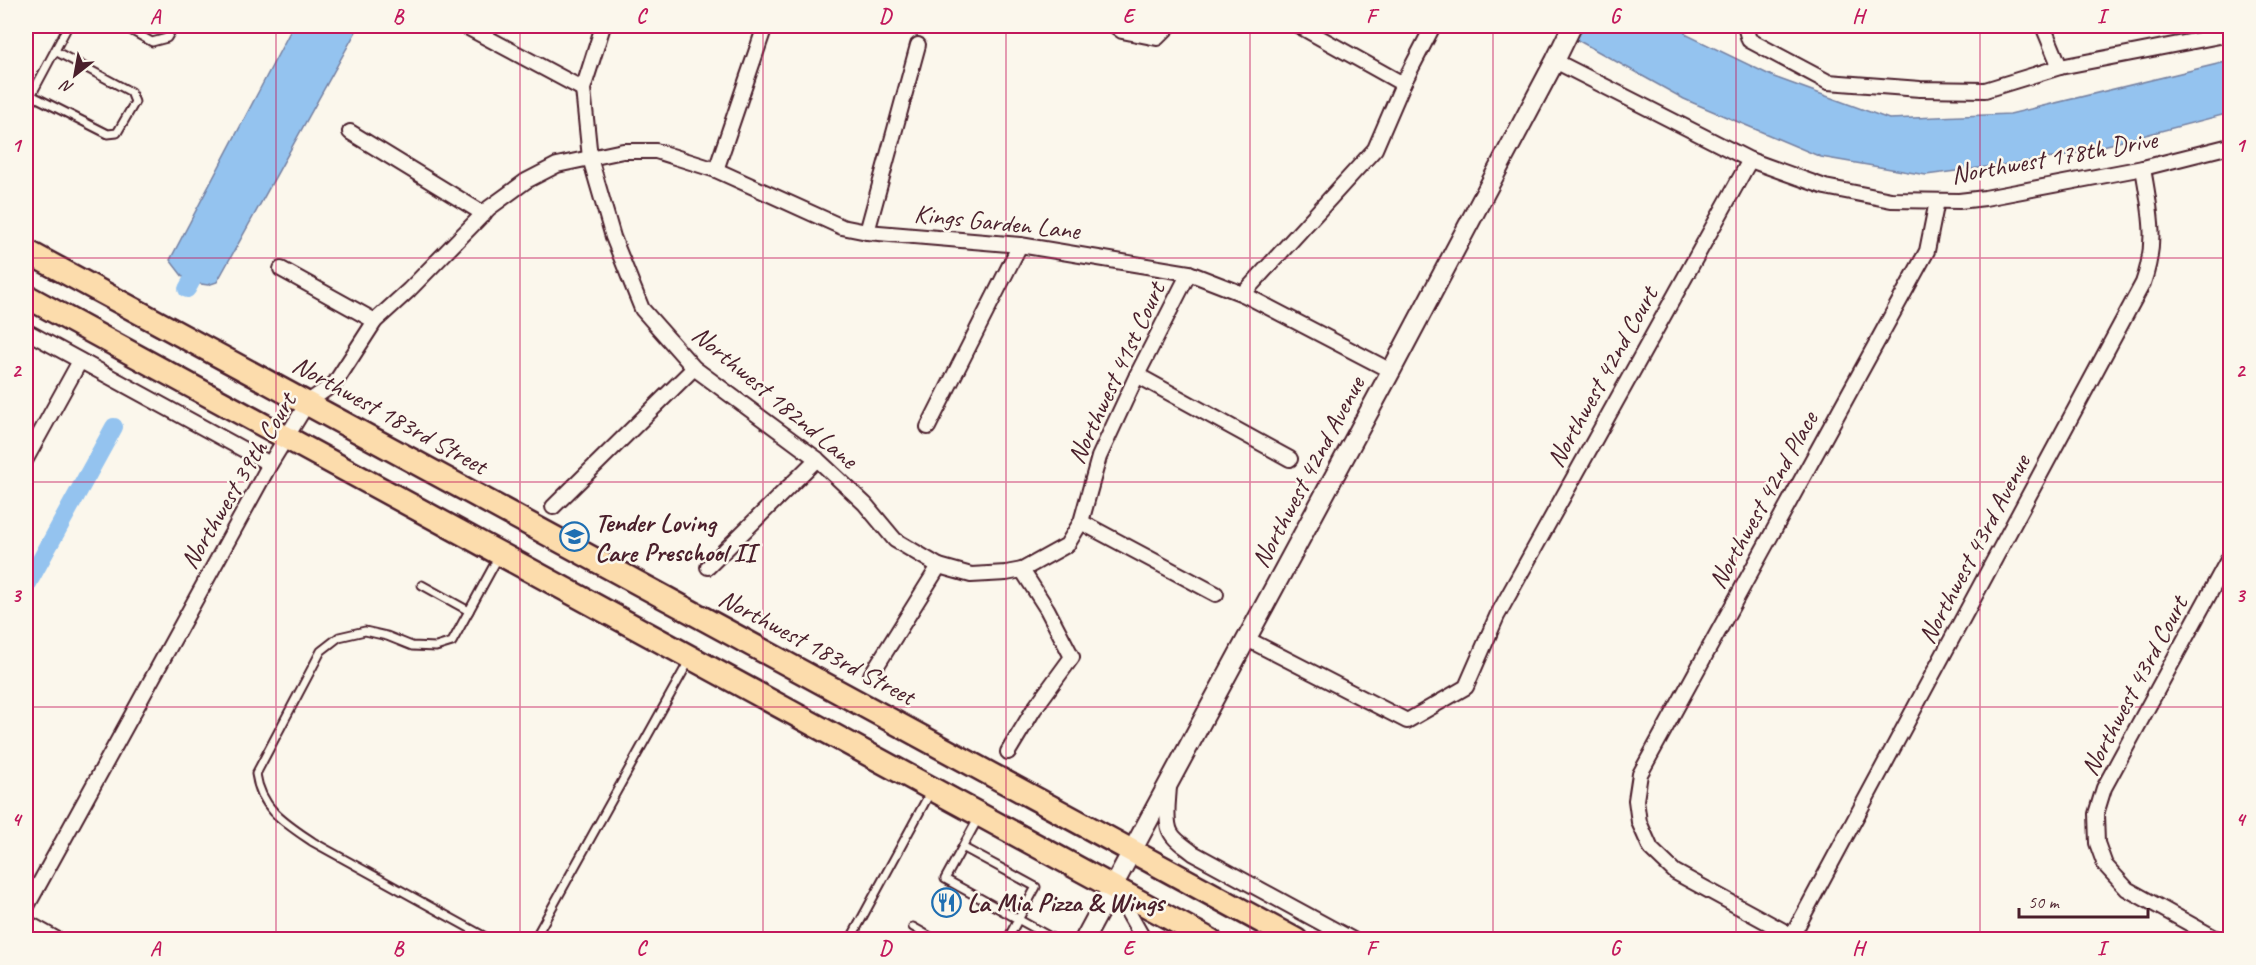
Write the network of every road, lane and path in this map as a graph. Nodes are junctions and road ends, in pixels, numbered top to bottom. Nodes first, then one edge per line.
1 (68, 26) edge
2 (123, 26) edge
3 (174, 26) edge
4 (465, 26) edge
5 (603, 26) edge
6 (765, 26) edge
7 (1115, 26) edge
8 (1169, 26) edge
9 (1299, 26) edge
10 (1433, 26) edge
11 (1745, 26) edge
12 (2043, 26) edge
13 (1568, 32) edge
14 (2230, 34) edge
15 (918, 45) dead end
16 (55, 51) junction
17 (1555, 61) junction
18 (2060, 68) junction
19 (1403, 84) junction
20 (583, 89) junction
21 (31, 94) junction
22 (26, 105) edge
23 (350, 132) dead end
24 (2230, 146) edge
25 (590, 158) junction
26 (1750, 160) junction
27 (2143, 168) junction
28 (716, 170) junction
29 (1937, 201) junction
30 (484, 214) junction
31 (867, 232) junction
32 (1020, 245) junction
33 (26, 251) edge
34 (281, 269) dead end
35 (1189, 273) junction
36 (1243, 294) junction
37 (26, 297) edge
38 (375, 321) junction
39 (26, 331) edge
40 (80, 361) junction
41 (694, 368) junction
42 (1391, 371) junction
43 (1137, 375) junction
44 (308, 402) junction
45 (928, 427) dead end
46 (286, 437) junction
47 (26, 459) edge
48 (817, 459) junction
49 (1290, 459) dead end
50 (270, 464) junction
51 (553, 507) dead end
52 (1081, 522) junction
53 (500, 554) junction
54 (2230, 556) edge
55 (939, 566) junction
56 (708, 567) dead end
57 (1022, 570) junction
58 (422, 585) dead end
59 (1216, 594) dead end
60 (469, 611) junction
61 (1247, 639) junction
62 (691, 658) junction
63 (871, 675) dead end
64 (1008, 752) dead end
65 (1169, 783) junction
66 (932, 788) junction
67 (980, 815) junction
68 (964, 848) junction
69 (1133, 850) junction
70 (1113, 887) junction
71 (26, 908) edge
72 (1018, 920) junction
73 (26, 922) edge
74 (913, 927) dead end
75 (1794, 938) edge
76 (58, 939) edge
77 (491, 939) edge
78 (534, 939) edge
79 (850, 939) edge
80 (936, 939) edge
81 (1007, 939) edge
82 (1056, 939) edge
83 (1084, 939) edge
84 (1144, 939) edge
85 (1210, 939) edge
86 (1296, 939) edge
87 (1353, 939) edge
88 (2219, 939) edge

1 - 16 lane
2 - 3 lane
4 - 20 street
5 - 20 street
6 - 28 street
7 - 8 street
9 - 19 street
10 - 19 street
11 - 18 street
12 - 18 street
13 - 17 street, Northwest 42nd Avenue
14 - 18 street
15 - 31 street
16 - 21 lane
16 - 21 lane
17 - 26 street, Northwest 178th Drive
17 - 42 street, Northwest 42nd Avenue
19 - 36 street
20 - 25 street
21 - 22 lane
23 - 30 street
24 - 27 street, Northwest 178th Drive
25 - 28 street, Kings Garden Lane
25 - 30 street, Northwest 39th Court
25 - 41 street, Northwest 182nd Lane
26 - 29 street, Northwest 178th Drive
26 - 61 street, Northwest 42nd Court
27 - 29 street, Northwest 178th Drive
27 - 75 street, Northwest 43rd Avenue
28 - 31 street, Kings Garden Lane
29 - 75 street, Northwest 42nd Place
30 - 38 street, Northwest 39th Court
31 - 32 street, Kings Garden Lane
32 - 35 street, Kings Garden Lane
32 - 45 street
33 - 44 main road, Northwest 183rd Street
34 - 38 street
35 - 36 street, Kings Garden Lane
35 - 43 street, Northwest 41st Court
36 - 42 street, Kings Garden Lane
37 - 46 main road
38 - 44 street, Northwest 39th Court
39 - 40 street
40 - 47 street
40 - 50 street
41 - 48 street, Northwest 182nd Lane
41 - 51 street
42 - 61 street, Northwest 42nd Avenue
43 - 49 street
43 - 52 street, Northwest 41st Court
44 - 46 street, Northwest 39th Court
44 - 69 main road, Northwest 183rd Street
46 - 50 street, Northwest 39th Court
46 - 53 main road
48 - 55 street, Northwest 182nd Lane
48 - 56 street
50 - 71 street, Northwest 39th Court
52 - 57 street, Northwest 41st Court
52 - 59 street
53 - 60 lane
53 - 62 main road
54 - 88 street, Northwest 43rd Court
55 - 57 street, Northwest 182nd Lane
55 - 63 street
57 - 64 street
58 - 60 lane
60 - 77 lane
61 - 65 street, Northwest 42nd Avenue
62 - 66 main road
62 - 78 lane
65 - 69 street, Northwest 42nd Avenue
65 - 87 street
66 - 67 main road
66 - 79 lane
67 - 68 lane
67 - 70 main road
68 - 72 lane
68 - 72 lane
69 - 70 street, Northwest 42nd Avenue
69 - 86 main road, Northwest 183rd Street
70 - 83 street, Northwest 42nd Avenue
70 - 84 street
70 - 85 main road
72 - 81 lane
72 - 82 lane
73 - 76 street
74 - 80 lane

